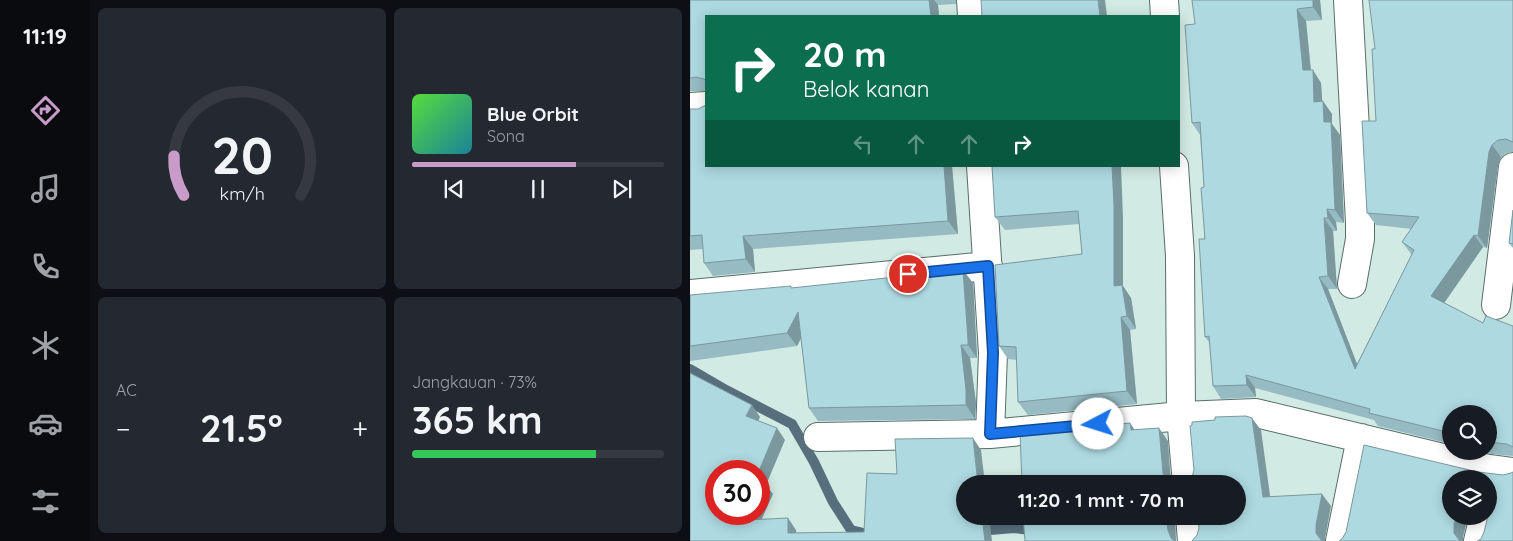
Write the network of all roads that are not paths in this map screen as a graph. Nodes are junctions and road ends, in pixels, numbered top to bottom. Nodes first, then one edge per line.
1 (971, 0) edge
2 (1164, 0) edge
3 (1348, 0) edge
4 (972, 15) edge
5 (1165, 15) edge
6 (705, 106) edge
7 (690, 107) edge
8 (981, 167) edge
9 (1174, 167) edge
10 (1513, 172) edge
11 (988, 266) junction
12 (1352, 284) dead end
13 (690, 294) edge
14 (1496, 305) dead end
15 (1181, 416) junction
16 (990, 434) junction
17 (818, 437) dead end
18 (1361, 438) junction
19 (1484, 470) edge
20 (1186, 475) edge
21 (1191, 525) edge
22 (1482, 525) edge
23 (1192, 541) edge
24 (1340, 541) edge
25 (1478, 541) edge

1 - 4 street
2 - 5 street
3 - 12 street
6 - 7 street
8 - 11 street
9 - 15 street
10 - 14 street
11 - 13 street
11 - 16 street
15 - 16 street
15 - 18 street
15 - 20 street
16 - 17 street
18 - 19 street
18 - 24 street
21 - 23 street
22 - 25 street

